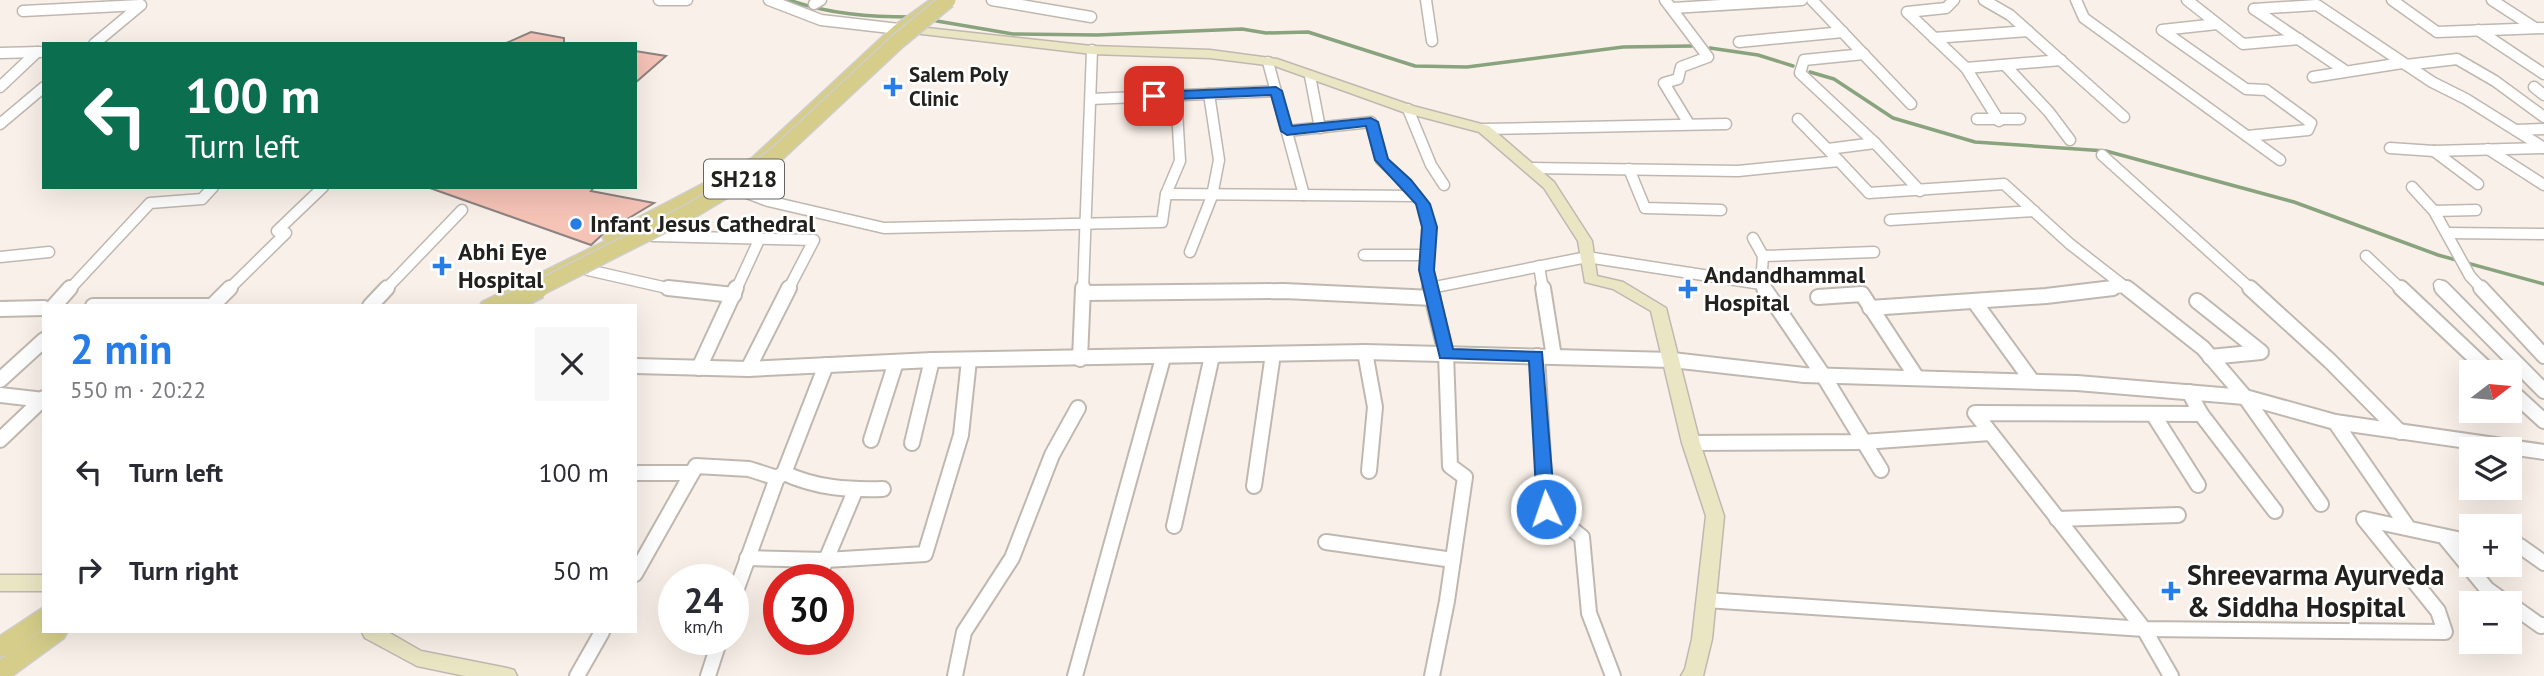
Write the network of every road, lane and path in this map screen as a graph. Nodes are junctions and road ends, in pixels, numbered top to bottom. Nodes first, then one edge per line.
1 (659, 0) edge
2 (687, 0) edge
3 (769, 0) edge
4 (938, 0) edge
5 (948, 0) edge
6 (957, 0) edge
7 (992, 0) edge
8 (1426, 0) edge
9 (1802, 0) edge
10 (1812, 0) edge
11 (1954, 0) edge
12 (1984, 0) edge
13 (2076, 0) edge
14 (2186, 0) edge
15 (2392, 0) edge
16 (2492, 0) edge
17 (143, 3) edge
18 (1669, 4) edge
19 (23, 11) dead end
20 (1091, 17) dead end
21 (922, 21) junction
22 (2217, 24) junction
23 (2540, 28) edge
24 (899, 29) junction
25 (2477, 30) junction
26 (2028, 31) junction
27 (1843, 32) junction
28 (1934, 38) junction
29 (2299, 39) junction
30 (1432, 41) dead end
31 (96, 42) edge
32 (1739, 42) dead end
33 (2243, 44) joint
34 (1092, 50) junction
35 (40, 52) edge
36 (1864, 54) junction
37 (2, 55) edge
38 (2061, 60) junction
39 (1268, 62) junction
40 (2404, 64) junction
41 (2005, 65) junction
42 (1966, 68) junction
43 (2344, 70) junction
44 (2544, 74) edge
45 (1310, 76) junction
46 (2313, 77) dead end
47 (0, 87) edge
48 (2534, 87) dead end
49 (42, 89) edge
50 (1276, 91) junction
51 (1209, 94) junction
52 (1175, 95) junction
53 (2544, 95) edge
54 (1091, 99) junction
55 (1911, 104) dead end
56 (1408, 109) junction
57 (2124, 117) dead end
58 (2544, 117) edge
59 (1798, 119) dead end
60 (1977, 119) dead end
61 (2020, 119) dead end
62 (1999, 121) junction
63 (0, 124) edge
64 (1689, 124) junction
65 (1726, 124) dead end
66 (1320, 128) junction
67 (1484, 129) junction
68 (2544, 129) edge
69 (2516, 130) junction
70 (1287, 131) junction
71 (2247, 136) junction
72 (2070, 140) dead end
73 (1875, 143) junction
74 (2390, 148) dead end
75 (2543, 148) edge
76 (1828, 149) junction
77 (2488, 149) junction
78 (2434, 151) junction
79 (2102, 155) dead end
80 (759, 160) junction
81 (2280, 160) dead end
82 (1839, 162) junction
83 (1530, 168) junction
84 (1629, 169) junction
85 (2478, 184) dead end
86 (1444, 185) dead end
87 (2544, 185) edge
88 (2412, 187) dead end
89 (212, 189) edge
90 (321, 189) edge
91 (739, 190) junction
92 (1920, 191) junction
93 (1167, 194) junction
94 (1304, 195) junction
95 (1212, 196) junction
96 (1417, 196) junction
97 (462, 210) dead end
98 (1721, 210) dead end
99 (2476, 210) dead end
100 (2034, 211) junction
101 (2434, 211) junction
102 (1890, 220) dead end
103 (1086, 222) junction
104 (2447, 233) junction
105 (2544, 234) edge
106 (653, 236) junction
107 (1753, 238) dead end
108 (759, 240) junction
109 (49, 252) dead end
110 (1189, 252) dead end
111 (1874, 252) dead end
112 (1364, 255) dead end
113 (1427, 255) junction
114 (1763, 256) junction
115 (0, 257) edge
116 (1587, 257) junction
117 (2365, 257) dead end
118 (1539, 266) junction
119 (588, 270) junction
120 (1761, 284) junction
121 (2439, 285) dead end
122 (2125, 287) junction
123 (1084, 293) junction
124 (1432, 293) junction
125 (734, 295) junction
126 (1818, 296) dead end
127 (1974, 301) junction
128 (2197, 301) dead end
129 (56, 304) edge
130 (216, 304) edge
131 (372, 304) edge
132 (481, 304) edge
133 (492, 304) edge
134 (507, 304) edge
135 (522, 304) edge
136 (42, 308) edge
137 (1870, 308) junction
138 (1, 310) edge
139 (42, 342) edge
140 (1365, 352) junction
141 (1446, 354) junction
142 (1273, 355) junction
143 (1212, 356) junction
144 (1536, 356) junction
145 (1554, 356) junction
146 (2210, 356) junction
147 (2544, 356) edge
148 (1163, 358) junction
149 (1080, 359) junction
150 (932, 360) junction
151 (969, 360) junction
152 (1672, 360) junction
153 (2477, 360) edge
154 (896, 362) junction
155 (826, 365) junction
156 (699, 368) junction
157 (748, 369) junction
158 (637, 370) edge
159 (1823, 375) junction
160 (1917, 378) junction
161 (0, 380) edge
162 (2032, 382) junction
163 (2544, 391) edge
164 (2189, 393) junction
165 (0, 395) edge
166 (2245, 397) junction
167 (42, 399) edge
168 (42, 400) edge
169 (2522, 401) edge
170 (1078, 408) dead end
171 (2153, 414) junction
172 (2201, 414) junction
173 (2544, 421) edge
174 (2334, 422) junction
175 (2401, 432) junction
176 (1990, 433) junction
177 (0, 440) edge
178 (871, 440) dead end
179 (1863, 442) junction
180 (912, 443) dead end
181 (1691, 443) junction
182 (2544, 452) edge
183 (1881, 470) dead end
184 (1369, 471) dead end
185 (637, 473) edge
186 (692, 473) junction
187 (780, 475) junction
188 (2198, 485) dead end
189 (1254, 486) dead end
190 (883, 489) dead end
191 (855, 491) junction
192 (2321, 504) dead end
193 (2275, 511) dead end
194 (2178, 515) dead end
195 (2057, 519) junction
196 (1174, 526) dead end
197 (2407, 526) junction
198 (2446, 539) junction
199 (2459, 541) edge
200 (1326, 542) dead end
201 (2522, 548) edge
202 (747, 558) junction
203 (1453, 559) junction
204 (826, 561) junction
205 (2544, 563) edge
206 (745, 564) edge
207 (825, 564) edge
208 (637, 569) edge
209 (0, 583) edge
210 (42, 583) edge
211 (2490, 591) edge
212 (1706, 600) junction
213 (42, 611) edge
214 (2522, 613) edge
215 (42, 617) edge
216 (2544, 625) edge
217 (42, 628) edge
218 (2144, 629) junction
219 (55, 633) edge
220 (374, 633) edge
221 (602, 633) edge
222 (0, 639) edge
223 (0, 648) edge
224 (715, 655) edge
225 (0, 658) edge
226 (0, 672) edge
227 (507, 676) edge
228 (578, 676) edge
229 (708, 676) edge
230 (955, 676) edge
231 (1075, 676) edge
232 (1433, 676) edge
233 (1613, 676) edge
234 (1691, 676) edge
235 (2171, 676) edge

1 - 2 street
3 - 24 street
4 - 21 main road, SH218
5 - 134 main road, SH218, bridge
6 - 21 main road
7 - 20 street
8 - 30 street
9 - 18 street
10 - 27 street
11 - 28 street
12 - 26 street
13 - 71 street
14 - 22 street
15 - 25 street
16 - 23 street
17 - 19 street
17 - 31 street
18 - 64 street
21 - 24 main road, SH218
21 - 34 street
21 - 91 main road
22 - 33 street
22 - 71 street
23 - 25 street
24 - 80 main road, SH218
25 - 44 street
26 - 28 street
26 - 38 street
27 - 32 street
27 - 36 street
28 - 42 street
29 - 33 street
29 - 40 street
29 - 43 street
34 - 39 street
34 - 54 street
35 - 37 street
35 - 47 street
36 - 55 street
36 - 73 street
38 - 41 street
38 - 57 street
39 - 45 street
39 - 50 street
40 - 43 street
40 - 58 street
40 - 69 street
41 - 42 street
41 - 72 street
42 - 62 street
43 - 46 street
45 - 56 street
45 - 66 street
48 - 53 street
49 - 63 street
50 - 51 street
50 - 70 street
51 - 52 street
51 - 95 street
52 - 54 street
52 - 93 street
54 - 103 street
56 - 67 street
56 - 86 street
59 - 76 street
60 - 62 street
61 - 62 street
64 - 65 street
64 - 67 street
66 - 70 street
66 - 96 street
67 - 83 street
68 - 69 street
69 - 75 street
70 - 94 street
71 - 81 street
73 - 76 street
73 - 92 street
74 - 78 street
75 - 77 street
76 - 82 street
77 - 78 street
77 - 87 street
78 - 85 street
79 - 175 street
80 - 132 main road
80 - 133 main road, SH218
82 - 84 street
82 - 92 street
83 - 84 street
83 - 116 street
84 - 98 street
88 - 101 street
89 - 129 street
90 - 130 street
91 - 103 street
91 - 106 main road
92 - 100 street
93 - 95 street
93 - 103 street
94 - 95 street
94 - 96 street
95 - 110 street
96 - 113 street
97 - 131 street
99 - 101 street
100 - 102 street
100 - 122 street
101 - 104 street
103 - 123 street
104 - 105 street
104 - 147 street
106 - 108 street
106 - 119 main road
107 - 114 street
108 - 125 street
108 - 157 street
109 - 115 street
111 - 114 street
112 - 113 street
113 - 124 street
114 - 120 street
116 - 118 street
116 - 120 street
116 - 152 street
117 - 153 street
118 - 124 street
118 - 145 street
119 - 125 street
119 - 135 main road
120 - 159 street
121 - 163 street
122 - 127 street
122 - 146 street
123 - 124 street
123 - 149 street
124 - 141 street
125 - 156 street
126 - 137 street
127 - 137 street
127 - 162 street
128 - 146 street
136 - 138 street
137 - 160 street
139 - 161 street
140 - 141 street
140 - 142 street
140 - 184 street
141 - 144 street
141 - 203 street
142 - 143 street
142 - 189 street
143 - 148 street
143 - 196 street
144 - 145 street
144 - 233 street
145 - 152 street
146 - 166 street
148 - 149 street
148 - 231 street
149 - 151 street
150 - 151 street
150 - 154 street
150 - 180 street
151 - 204 street
152 - 159 street
152 - 181 street
154 - 155 street
154 - 178 street
155 - 157 street
155 - 187 street
156 - 157 street
156 - 158 street
159 - 160 street
159 - 179 street
160 - 162 street
162 - 164 street
164 - 166 street
164 - 172 street
165 - 167 street
166 - 174 street
166 - 192 street
168 - 177 street
169 - 173 street
170 - 230 street
171 - 172 street
171 - 176 street
171 - 188 street
172 - 193 street
174 - 175 street
174 - 197 street
175 - 182 street
176 - 179 street
176 - 195 street
179 - 181 street
179 - 183 street
181 - 212 street
185 - 186 street
186 - 187 street
186 - 208 street
187 - 191 street
187 - 202 street
190 - 191 street
191 - 204 street
194 - 195 street
195 - 218 street
197 - 198 street
197 - 218 street
198 - 199 street
198 - 211 street
200 - 203 street
201 - 205 street
202 - 204 street
202 - 206 street
203 - 232 street
204 - 207 street
209 - 210 street
212 - 218 street
212 - 234 street
213 - 222 main road
214 - 216 street
215 - 223 main road
217 - 225 main road
218 - 235 street
219 - 226 main road
220 - 227 street
221 - 228 street
224 - 229 street

